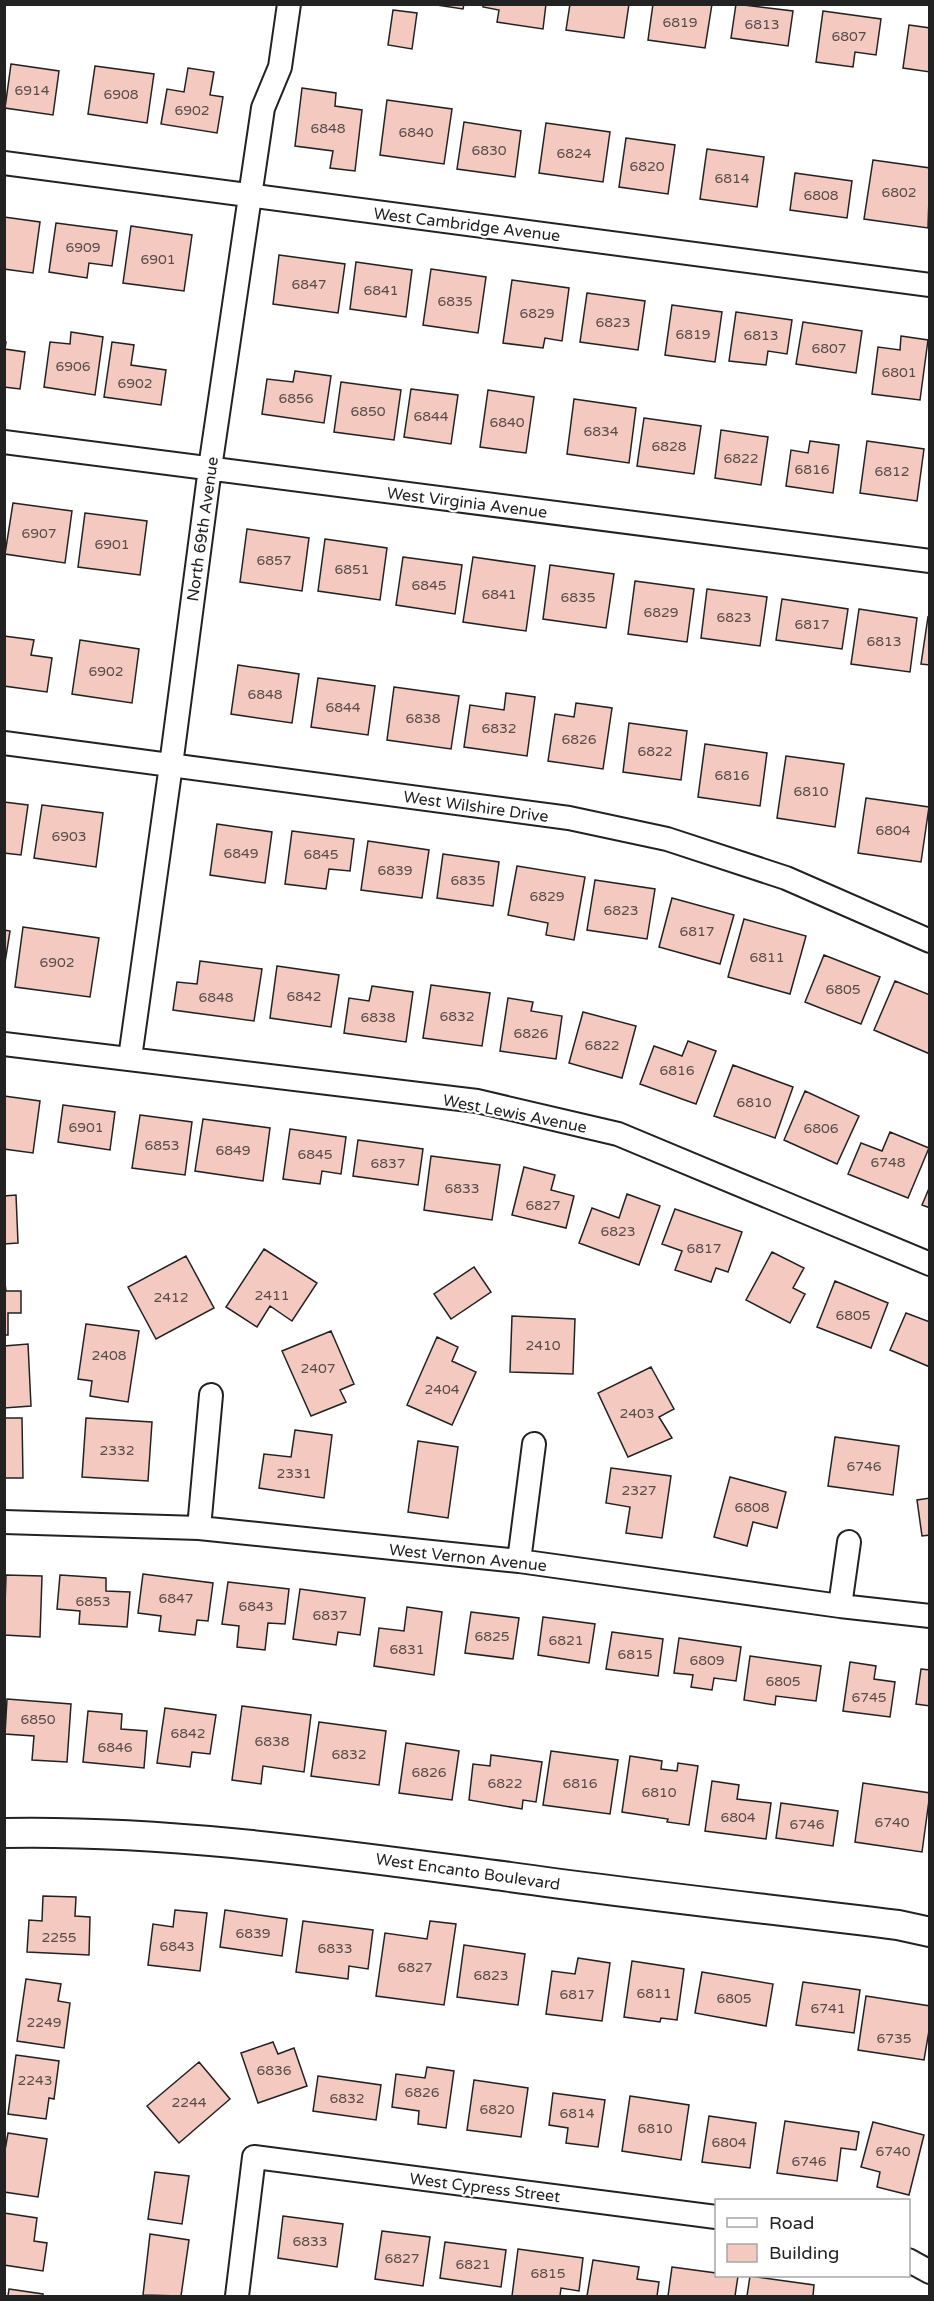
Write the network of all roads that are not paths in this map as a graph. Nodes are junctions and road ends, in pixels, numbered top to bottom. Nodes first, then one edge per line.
1 (290, 4) edge
2 (4, 163) edge
3 (251, 196) junction
4 (930, 285) edge
5 (4, 442) edge
6 (210, 468) junction
7 (930, 561) edge
8 (4, 743) edge
9 (171, 765) junction
10 (930, 940) edge
11 (4, 1044) edge
12 (130, 1058) junction
13 (930, 1264) edge
14 (211, 1395) dead end
15 (534, 1444) dead end
16 (4, 1522) edge
17 (199, 1528) junction
18 (849, 1542) dead end
19 (519, 1561) junction
20 (840, 1606) junction
21 (930, 1617) edge
22 (4, 1833) edge
23 (930, 1932) edge
24 (715, 2217) edge
25 (910, 2261) edge
26 (930, 2272) edge
27 (237, 2296) edge

1 - 3 street, North 69th Avenue
2 - 3 street, West Cambridge Avenue
3 - 4 street, West Cambridge Avenue
3 - 6 street, North 69th Avenue
5 - 6 street, West Virginia Avenue
6 - 7 street, West Virginia Avenue
6 - 9 street, North 69th Avenue
8 - 9 street, West Wilshire Drive
9 - 10 street, West Wilshire Drive
9 - 12 street, North 69th Avenue
11 - 12 street, West Lewis Avenue
12 - 13 street, West Lewis Avenue
14 - 17 street
15 - 19 street
16 - 17 street, West Vernon Avenue
17 - 19 street, West Vernon Avenue
18 - 20 street
19 - 20 street, West Vernon Avenue
20 - 21 street, West Vernon Avenue
22 - 23 street, West Encanto Boulevard
24 - 27 street, West Cypress Street
25 - 26 street

